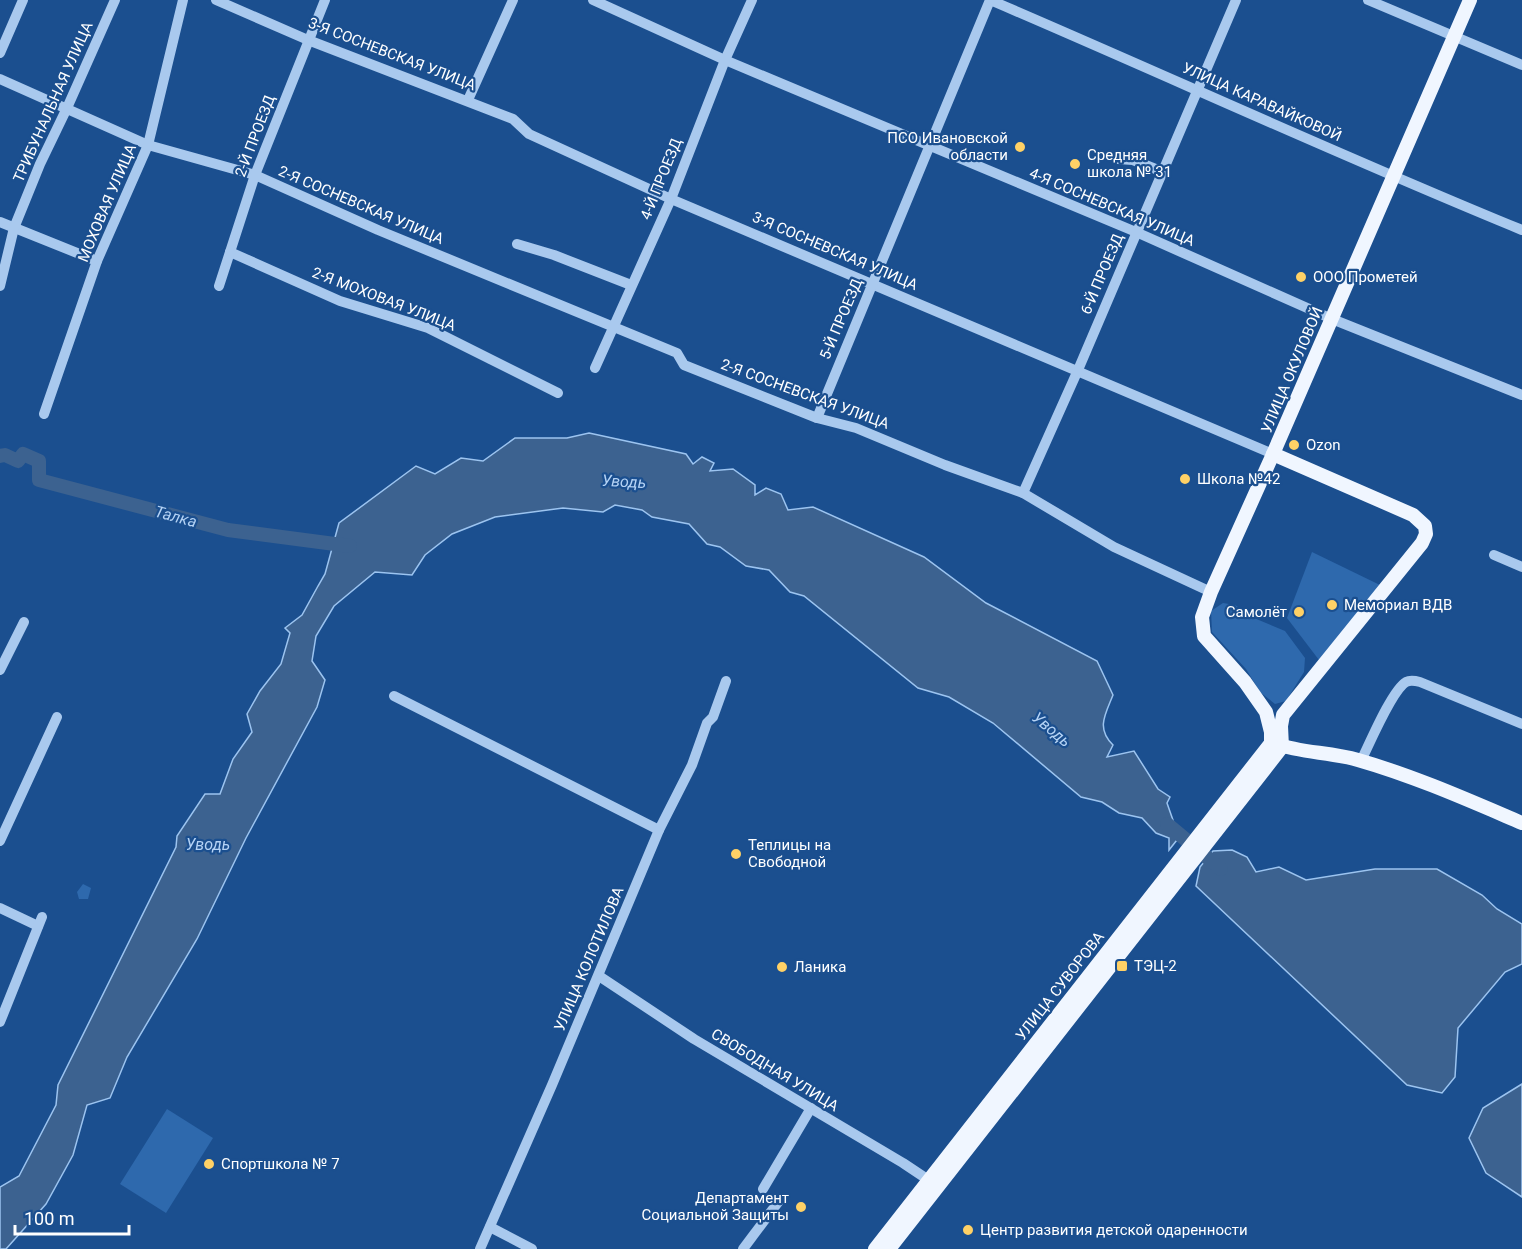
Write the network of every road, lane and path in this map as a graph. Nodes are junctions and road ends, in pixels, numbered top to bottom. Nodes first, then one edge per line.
1 (22, 0) edge
2 (115, 0) edge
3 (183, 0) edge
4 (216, 0) edge
5 (325, 0) edge
6 (513, 0) edge
7 (593, 0) edge
8 (752, 0) edge
9 (990, 0) edge
10 (1236, 0) edge
11 (1368, 0) edge
12 (1470, 0) edge
13 (1455, 36) junction
14 (308, 40) junction
15 (0, 53) edge
16 (725, 60) junction
17 (1522, 65) edge
18 (0, 79) edge
19 (1198, 90) junction
20 (468, 100) junction
21 (68, 108) junction
22 (148, 145) junction
23 (929, 146) junction
24 (1118, 159) dead end
25 (1162, 172) junction
26 (255, 175) junction
27 (1393, 178) junction
28 (671, 199) junction
29 (0, 222) edge
30 (14, 228) junction
31 (1522, 230) edge
32 (1136, 232) junction
33 (517, 244) dead end
34 (230, 252) junction
35 (97, 261) junction
36 (872, 284) junction
37 (631, 285) junction
38 (0, 286) edge
39 (219, 286) dead end
40 (1332, 319) junction
41 (613, 327) junction
42 (595, 368) dead end
43 (1078, 370) junction
44 (558, 393) dead end
45 (1522, 395) edge
46 (44, 414) dead end
47 (817, 418) junction
48 (1273, 454) junction
49 (1023, 493) junction
50 (1494, 555) dead end
51 (1522, 567) edge
52 (1211, 592) junction
53 (24, 622) dead end
54 (0, 670) edge
55 (726, 681) dead end
56 (394, 696) dead end
57 (57, 717) dead end
58 (1522, 724) edge
59 (1277, 745) junction
60 (1361, 761) junction
61 (1522, 823) edge
62 (659, 830) junction
63 (0, 841) edge
64 (0, 908) edge
65 (599, 976) junction
66 (0, 1022) edge
67 (811, 1108) junction
68 (933, 1184) junction
69 (763, 1189) dead end
70 (779, 1201) dead end
71 (490, 1227) junction
72 (480, 1249) edge
73 (532, 1249) edge
74 (743, 1249) edge
75 (875, 1249) edge
76 (889, 1249) edge

1 - 15 street
2 - 21 street, ТРИБУНАЛЬНАЯ УЛИЦА
3 - 22 street, МОХОВАЯ УЛИЦА
4 - 14 street, 3-Я СОСНЕВСКАЯ УЛИЦА
5 - 14 street, 2-Й ПРОЕЗД
6 - 20 street
7 - 16 street, 4-Я СОСНЕВСКАЯ УЛИЦА
8 - 16 street, 4-Й ПРОЕЗД
9 - 19 street, УЛИЦА КАРАВАЙКОВОЙ
9 - 23 street, 5-Й ПРОЕЗД
10 - 19 street, 6-Й ПРОЕЗД
11 - 13 street
12 - 13 main road, УЛИЦА ОКУЛОВОЙ
13 - 17 street
13 - 27 main road, УЛИЦА ОКУЛОВОЙ
14 - 20 street, 3-Я СОСНЕВСКАЯ УЛИЦА
14 - 26 street, 2-Й ПРОЕЗД
16 - 23 street, 4-Я СОСНЕВСКАЯ УЛИЦА
16 - 28 street, 4-Й ПРОЕЗД
18 - 21 street, 2-Я СОСНЕВСКАЯ УЛИЦА
19 - 25 street, 6-Й ПРОЕЗД
19 - 27 street, УЛИЦА КАРАВАЙКОВОЙ
20 - 28 street, 3-Я СОСНЕВСКАЯ УЛИЦА
21 - 22 street, 2-Я СОСНЕВСКАЯ УЛИЦА
21 - 30 street, ТРИБУНАЛЬНАЯ УЛИЦА
22 - 26 street, 2-Я СОСНЕВСКАЯ УЛИЦА
22 - 35 street, МОХОВАЯ УЛИЦА
23 - 32 street, 4-Я СОСНЕВСКАЯ УЛИЦА
23 - 36 street, 5-Й ПРОЕЗД
24 - 25 street
25 - 32 street, 6-Й ПРОЕЗД
26 - 34 street, 2-Й ПРОЕЗД
26 - 41 street, 2-Я СОСНЕВСКАЯ УЛИЦА
27 - 31 street, УЛИЦА КАРАВАЙКОВОЙ
27 - 40 main road, УЛИЦА ОКУЛОВОЙ
28 - 36 street, 3-Я СОСНЕВСКАЯ УЛИЦА
28 - 37 street, 4-Й ПРОЕЗД
29 - 30 street
30 - 35 street
30 - 38 street, ТРИБУНАЛЬНАЯ УЛИЦА
32 - 40 street, 4-Я СОСНЕВСКАЯ УЛИЦА
32 - 43 street, 6-Й ПРОЕЗД
33 - 37 street
34 - 39 street, 2-Й ПРОЕЗД
34 - 44 street, 2-Я МОХОВАЯ УЛИЦА
35 - 46 street, МОХОВАЯ УЛИЦА
36 - 43 street, 3-Я СОСНЕВСКАЯ УЛИЦА
36 - 47 street, 5-Й ПРОЕЗД
37 - 41 street, 4-Й ПРОЕЗД
40 - 45 street, 4-Я СОСНЕВСКАЯ УЛИЦА
40 - 48 main road, УЛИЦА ОКУЛОВОЙ
41 - 42 street, 4-Й ПРОЕЗД
41 - 47 street, 2-Я СОСНЕВСКАЯ УЛИЦА
43 - 48 street, 3-Я СОСНЕВСКАЯ УЛИЦА
43 - 49 street, 6-Й ПРОЕЗД
47 - 49 street, 2-Я СОСНЕВСКАЯ УЛИЦА
48 - 52 main road, УЛИЦА ОКУЛОВОЙ
48 - 59 main road, 3-Я СОСНЕВСКАЯ УЛИЦА
49 - 52 street, 2-Я СОСНЕВСКАЯ УЛИЦА
50 - 51 street
52 - 59 main road, УЛИЦА ОКУЛОВОЙ
53 - 54 street
55 - 62 street, УЛИЦА КОЛОТИЛОВА
56 - 62 street
57 - 63 street
58 - 60 street
59 - 60 main road
59 - 68 main road, УЛИЦА СУВОРОВА
60 - 61 main road
62 - 65 street, УЛИЦА КОЛОТИЛОВА
64 - 66 street
65 - 67 street, СВОБОДНАЯ УЛИЦА
65 - 71 street, УЛИЦА КОЛОТИЛОВА
67 - 68 street, СВОБОДНАЯ УЛИЦА
67 - 69 street
68 - 75 main road, УЛИЦА СУВОРОВА
68 - 76 main road, УЛИЦА СУВОРОВА
70 - 74 street
71 - 72 street, УЛИЦА КОЛОТИЛОВА
71 - 73 street

